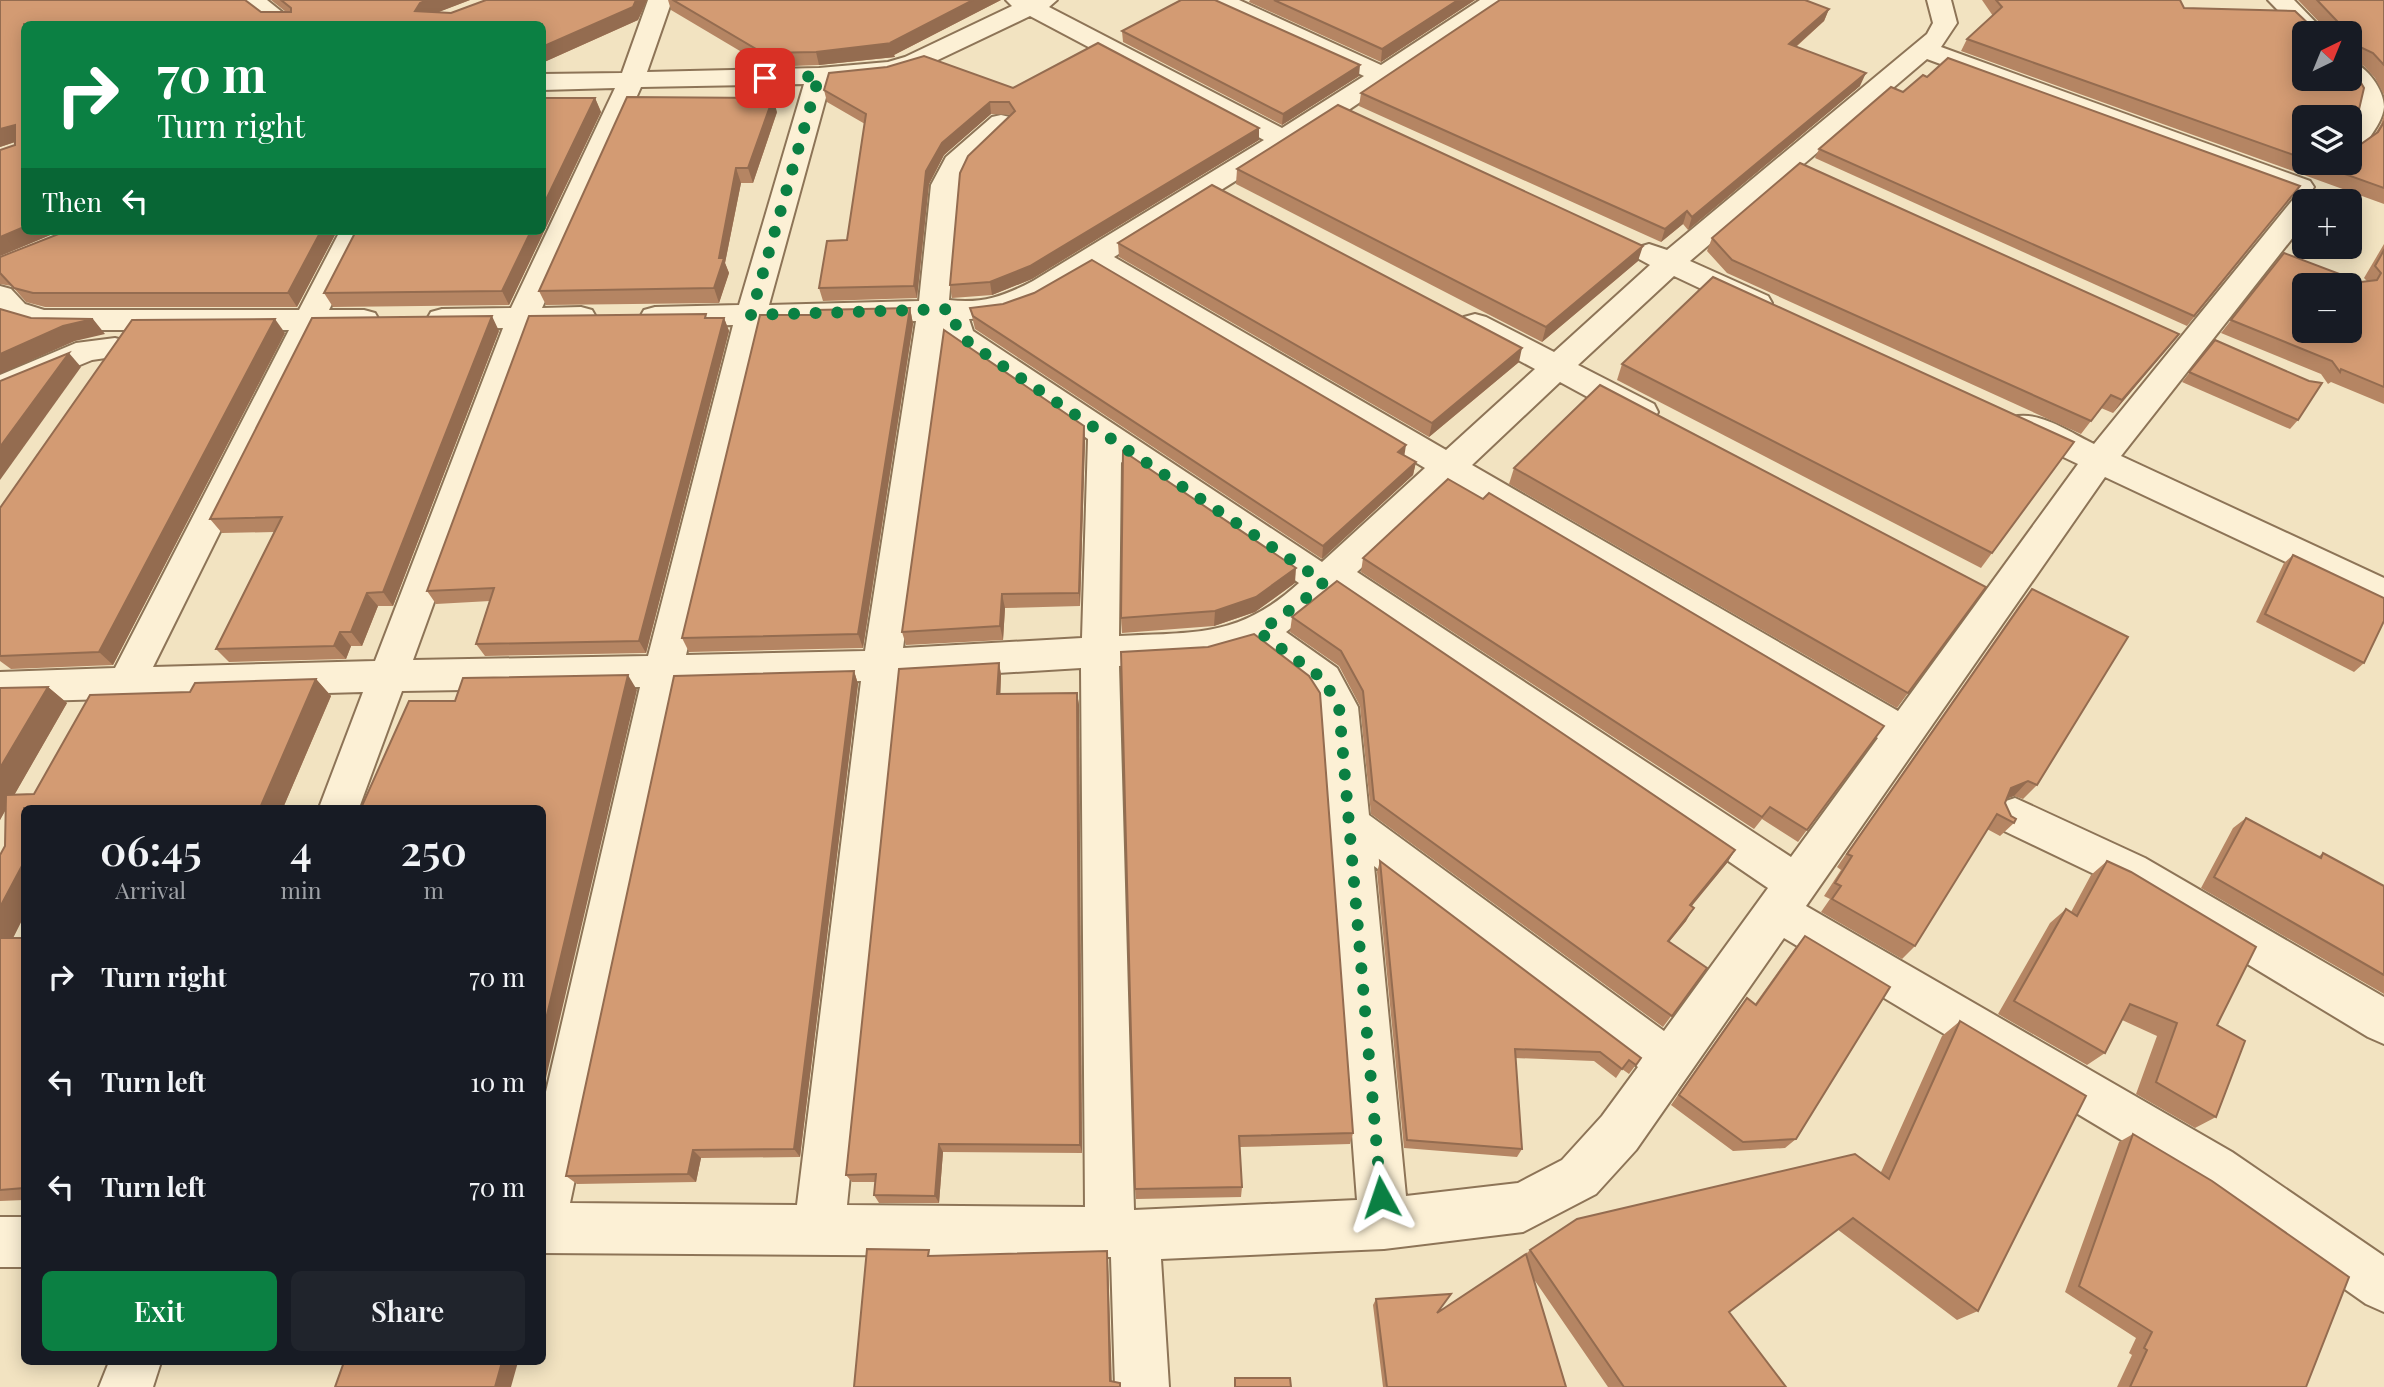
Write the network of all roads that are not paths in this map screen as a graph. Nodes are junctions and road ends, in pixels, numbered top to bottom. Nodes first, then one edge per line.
1 (251, 0) edge
2 (660, 0) edge
3 (1219, 0) edge
4 (1496, 0) edge
5 (1939, 0) edge
6 (2280, 0) edge
7 (1031, 2) edge
8 (281, 21) edge
9 (2302, 21) edge
10 (1924, 49) junction
11 (1383, 75) junction
12 (819, 76) junction
13 (546, 82) edge
14 (631, 82) junction
15 (2362, 82) edge
16 (2378, 119) edge
17 (1001, 123) edge
18 (2362, 134) edge
19 (1283, 139) junction
20 (1210, 184) junction
21 (2298, 189) edge
22 (1246, 203) edge
23 (2292, 215) edge
24 (352, 235) edge
25 (1620, 240) edge
26 (1092, 257) junction
27 (1670, 263) junction
28 (0, 296) edge
29 (942, 309) junction
30 (1449, 311) edge
31 (751, 315) junction
32 (1784, 315) edge
33 (522, 318) junction
34 (307, 321) junction
35 (124, 335) junction
36 (1557, 368) junction
37 (92, 381) edge
38 (0, 387) edge
39 (1999, 413) edge
40 (1668, 425) edge
41 (1105, 433) junction
42 (2100, 459) junction
43 (1450, 466) junction
44 (1329, 578) junction
45 (2384, 594) edge
46 (1259, 632) junction
47 (1100, 652) junction
48 (882, 665) junction
49 (663, 671) junction
50 (387, 676) junction
51 (114, 684) junction
52 (0, 687) edge
53 (82, 718) edge
54 (1904, 734) junction
55 (340, 805) edge
56 (2015, 816) edge
57 (1348, 823) junction
58 (1788, 898) junction
59 (2384, 1023) edge
60 (1669, 1062) junction
61 (546, 1200) edge
62 (1384, 1224) junction
63 (546, 1228) edge
64 (819, 1231) junction
65 (1122, 1233) junction
66 (0, 1242) edge
67 (21, 1242) edge
68 (2384, 1286) edge
69 (134, 1365) edge
70 (126, 1387) edge
71 (1142, 1387) edge

1 - 8 street
2 - 14 street
3 - 11 street
4 - 11 street
5 - 10 street
6 - 9 street
7 - 12 street
7 - 19 street
10 - 21 street
10 - 27 street
11 - 19 street
12 - 14 street
12 - 31 street
13 - 14 street
14 - 33 street
15 - 16 street
16 - 18 street
17 - 29 street
19 - 20 street
20 - 22 street
20 - 26 street
23 - 42 street
24 - 34 street
25 - 27 street
26 - 29 street
26 - 43 street
27 - 32 street
27 - 36 street
28 - 35 street
29 - 31 street
29 - 41 street
29 - 48 street
30 - 36 street
31 - 33 street
31 - 49 street
33 - 34 street
33 - 50 street
34 - 35 street
34 - 51 street
35 - 37 street
35 - 38 street
36 - 40 street
36 - 43 street
39 - 42 street
41 - 44 street
41 - 47 street
42 - 45 street
42 - 54 street
43 - 44 street
43 - 54 street
44 - 46 street
44 - 58 street
46 - 47 street
46 - 57 street
47 - 48 street
47 - 65 street
48 - 49 street
48 - 64 street
49 - 50 street
49 - 61 street
50 - 51 street
50 - 55 street
51 - 52 street
51 - 53 street
54 - 58 street
56 - 59 street
57 - 60 street
57 - 62 street
58 - 60 street
58 - 68 street
60 - 62 street
62 - 65 street
63 - 64 street
64 - 65 street
65 - 71 street
66 - 67 street
69 - 70 street

